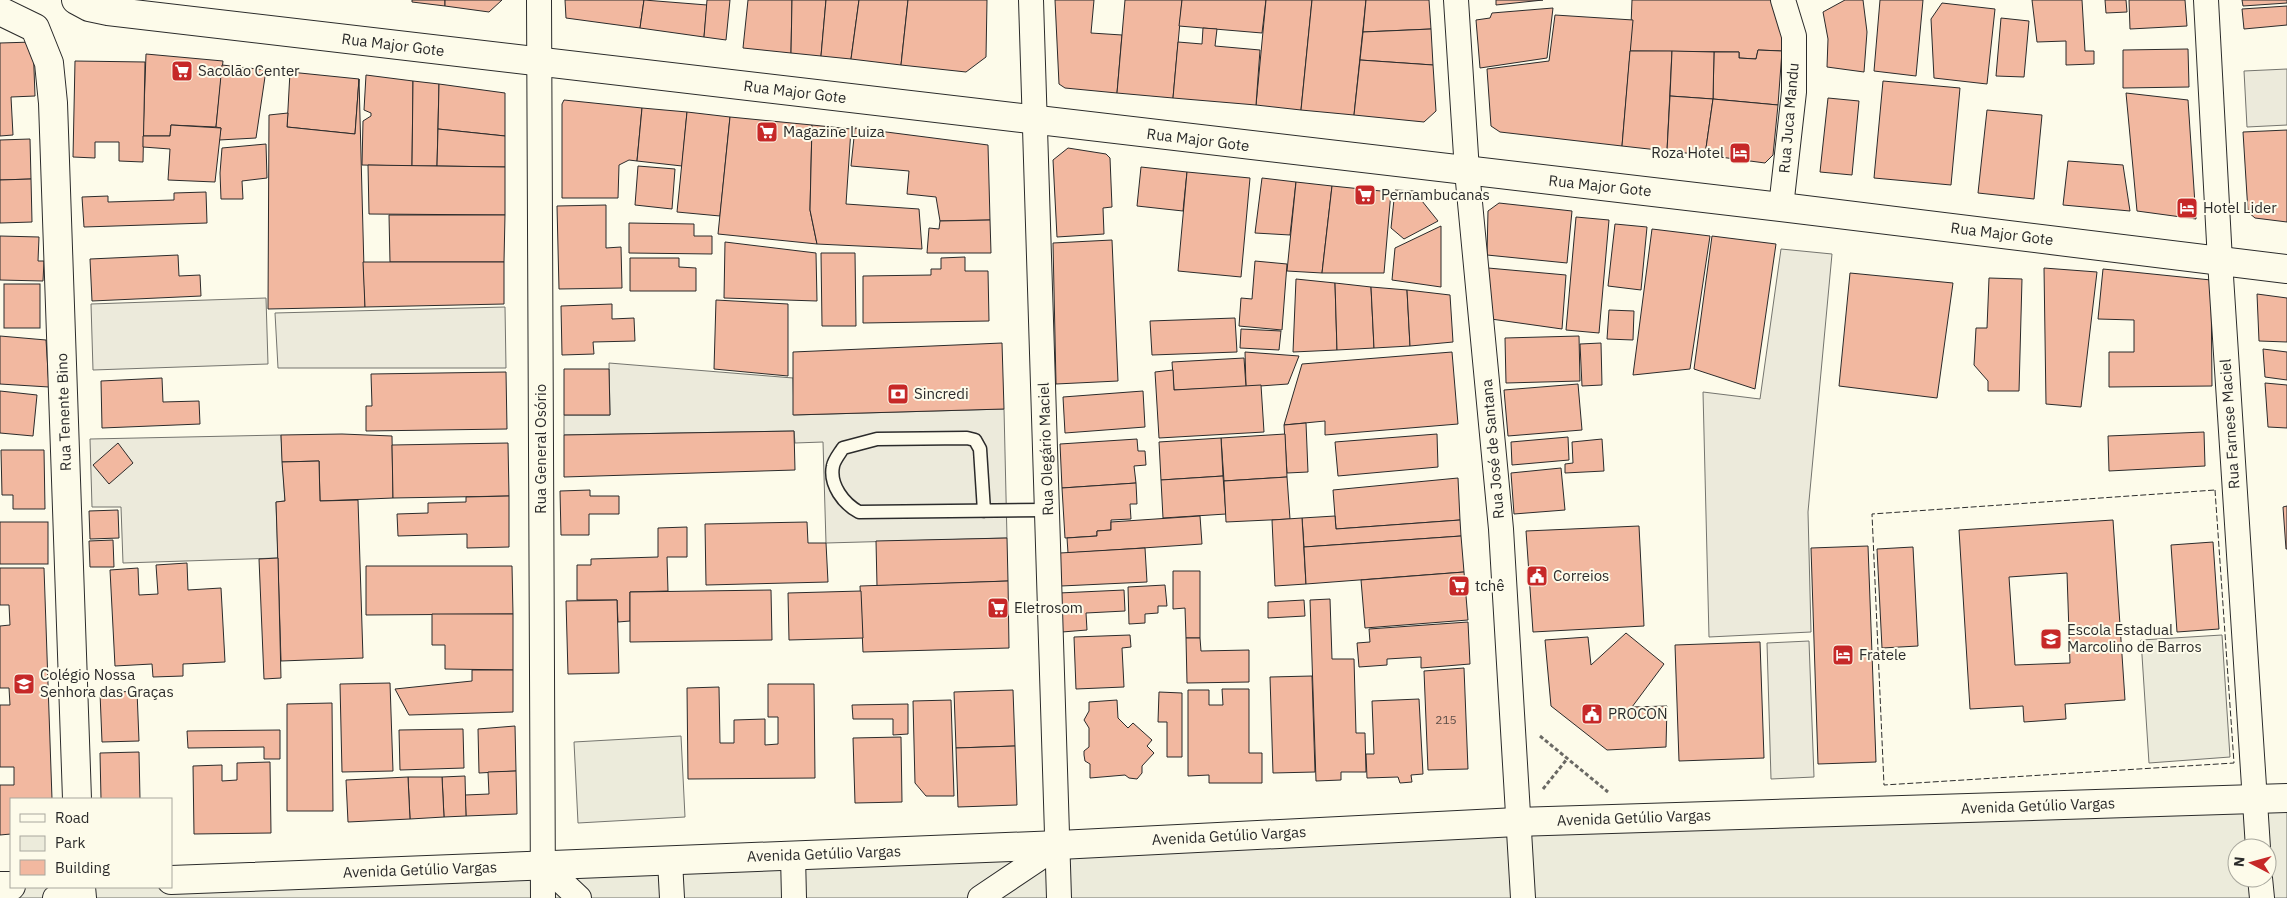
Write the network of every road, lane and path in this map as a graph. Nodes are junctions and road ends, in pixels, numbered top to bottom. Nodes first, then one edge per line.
1 (76, 0) edge
2 (540, 0) edge
3 (1031, 0) edge
4 (1456, 0) edge
5 (1783, 0) edge
6 (2206, 0) edge
7 (0, 11) edge
8 (540, 62) junction
9 (1035, 120) junction
10 (1467, 171) junction
11 (1782, 207) junction
12 (2220, 261) junction
13 (2287, 268) edge
14 (1048, 510) junction
15 (984, 511) junction
16 (1511, 712) junction
17 (77, 798) edge
18 (2287, 798) edge
19 (2255, 799) junction
20 (1639, 818) junction
21 (1517, 822) junction
22 (2257, 838) edge
23 (1059, 845) junction
24 (793, 856) junction
25 (670, 861) junction
26 (544, 866) junction
27 (172, 880) edge
28 (72, 888) edge
29 (55, 898) edge
30 (543, 898) edge
31 (579, 898) edge
32 (672, 898) edge
33 (794, 898) edge
34 (980, 898) edge
35 (1059, 898) edge
36 (1523, 898) edge

1 - 8 main road, Rua Major Gote
2 - 8 street, Rua General Osório
3 - 9 street, Rua Olegário Maciel
4 - 10 street, Rua José de Santana
5 - 11 street, Rua Juca Mandu
6 - 12 street, Rua Farnese Maciel
7 - 17 main road, Rua Tenente Bino
8 - 9 main road, Rua Major Gote
8 - 26 street, Rua General Osório
9 - 10 main road, Rua Major Gote
9 - 14 street, Rua Olegário Maciel
10 - 11 main road, Rua Major Gote
10 - 16 street, Rua José de Santana
11 - 12 main road, Rua Major Gote
12 - 13 main road, Rua Major Gote
12 - 19 street, Rua Farnese Maciel
14 - 15 lane
14 - 23 street, Rua Olegário Maciel
15 - 15 lane
16 - 20 path
16 - 21 street, Rua José de Santana
18 - 19 main road, Avenida Getúlio Vargas
19 - 20 main road, Avenida Getúlio Vargas
19 - 22 street, Rua Farnese Maciel
20 - 21 main road, Avenida Getúlio Vargas
21 - 23 main road, Avenida Getúlio Vargas
21 - 36 street, Rua José de Santana
23 - 24 main road, Avenida Getúlio Vargas
23 - 34 street
23 - 35 street, Rua Olegário Maciel
24 - 25 main road, Avenida Getúlio Vargas
24 - 33 street
25 - 26 main road, Avenida Getúlio Vargas
25 - 32 street
26 - 27 main road, Avenida Getúlio Vargas
26 - 30 street, Rua General Osório
26 - 31 street
28 - 29 street

